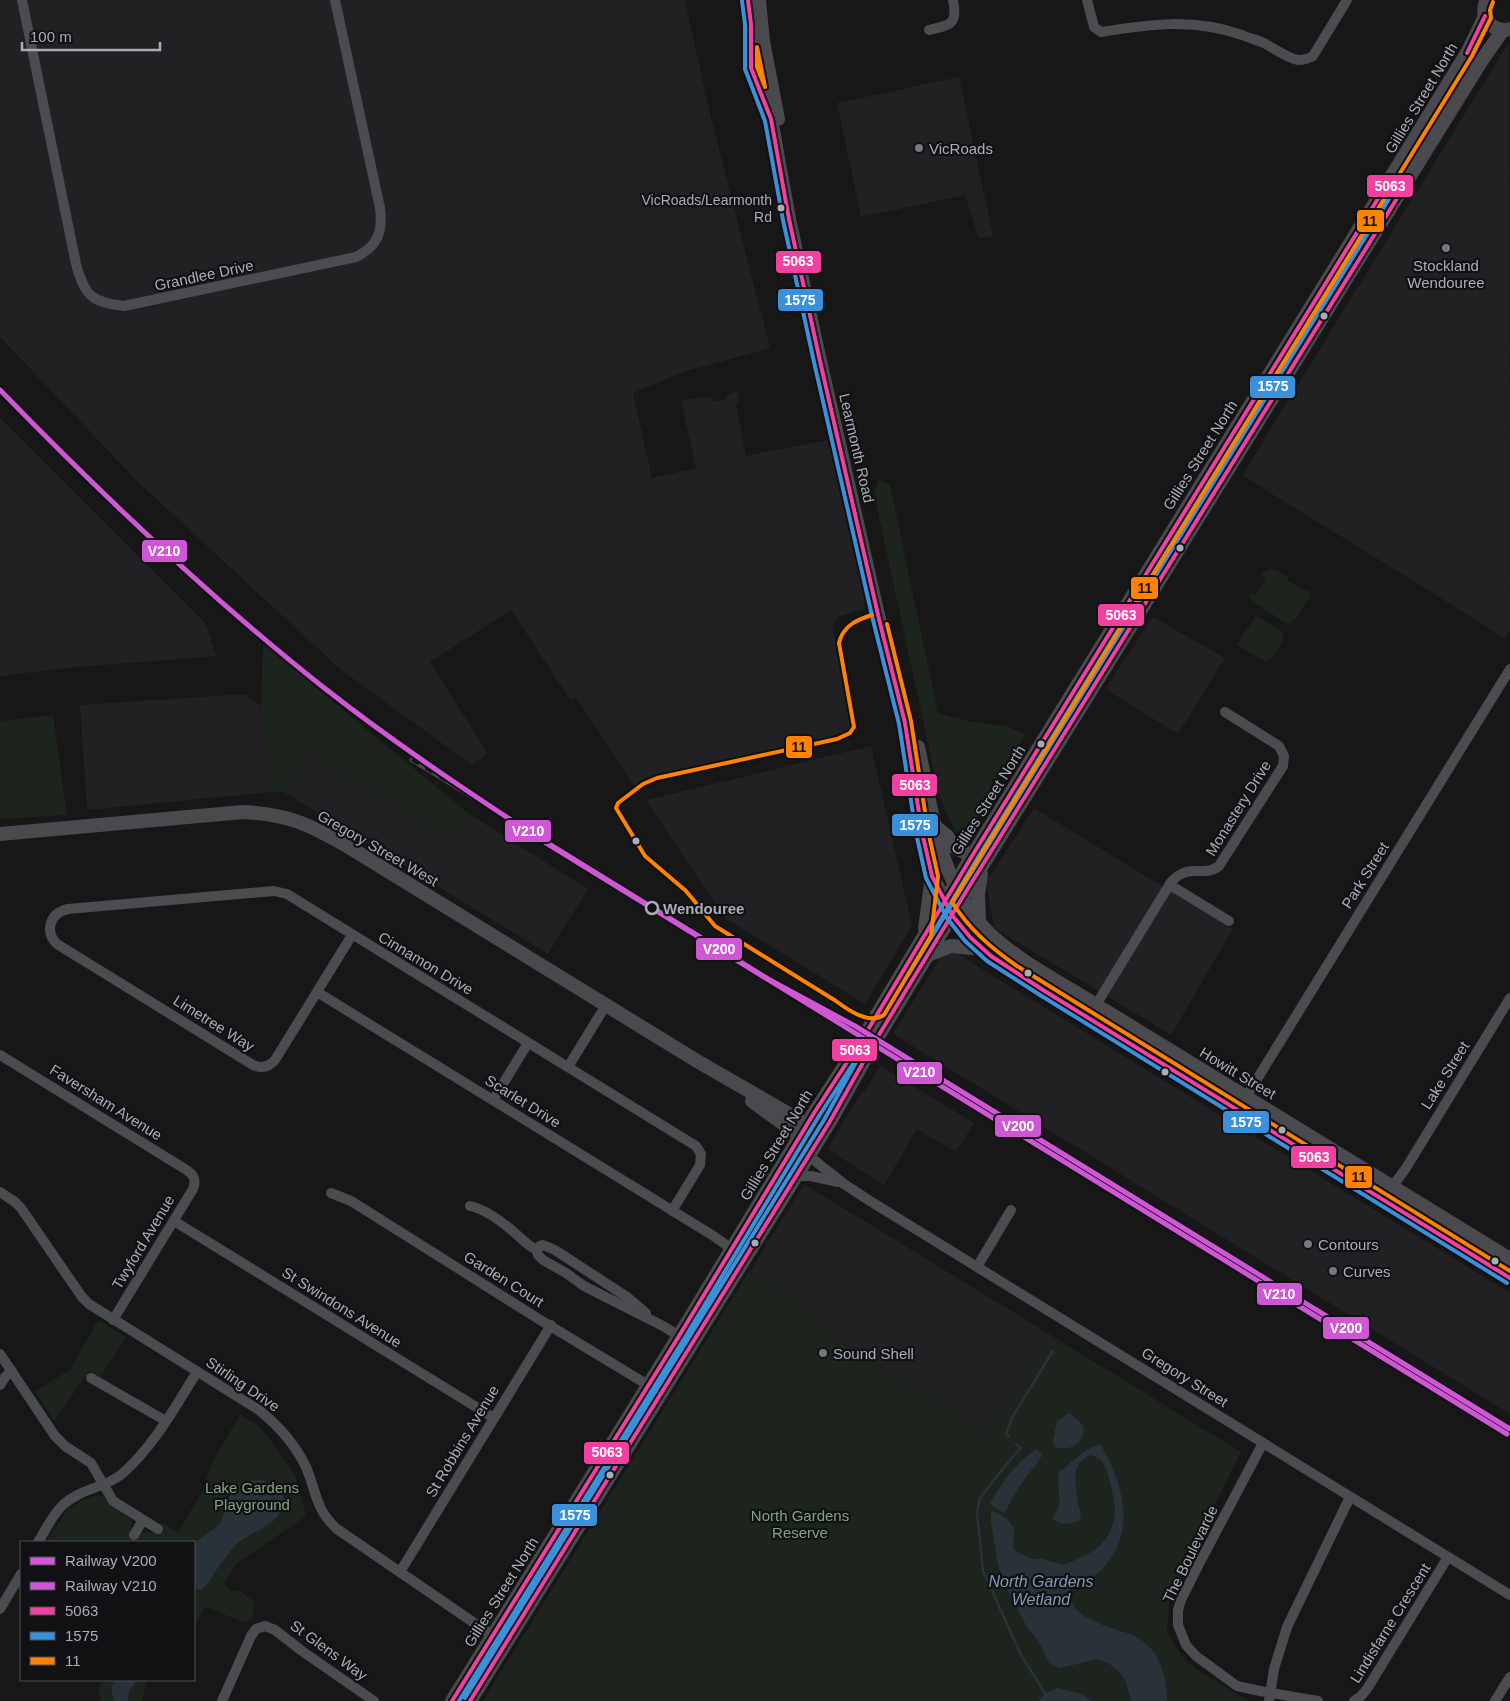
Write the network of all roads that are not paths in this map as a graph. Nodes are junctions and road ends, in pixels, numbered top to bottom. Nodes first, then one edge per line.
1 (22, 0) edge
2 (336, 0) edge
3 (748, 0) edge
4 (760, 0) edge
5 (953, 0) edge
6 (1087, 0) edge
7 (1347, 0) edge
8 (1473, 0) edge
9 (1485, 9) edge
10 (1508, 29) edge
11 (929, 30) dead end
12 (1387, 184) junction
13 (1401, 192) junction
14 (844, 446) junction
15 (1223, 450) junction
16 (1236, 458) junction
17 (884, 618) junction
18 (1510, 669) edge
19 (1225, 712) dead end
20 (936, 828) junction
21 (0, 834) edge
22 (972, 856) junction
23 (983, 866) junction
24 (932, 876) junction
25 (955, 885) junction
26 (1170, 885) junction
27 (962, 899) junction
28 (944, 902) junction
29 (952, 915) junction
30 (1229, 921) dead end
31 (979, 922) junction
32 (50, 924) joint
33 (925, 934) junction
34 (352, 935) junction
35 (982, 949) junction
36 (928, 956) junction
37 (318, 992) junction
38 (1510, 998) edge
39 (606, 1005) junction
40 (1096, 1005) junction
41 (1088, 1018) junction
42 (528, 1043) junction
43 (0, 1055) edge
44 (568, 1067) junction
45 (1208, 1074) junction
46 (1200, 1087) junction
47 (1246, 1097) junction
48 (493, 1100) junction
49 (800, 1135) junction
50 (815, 1145) junction
51 (1406, 1168) junction
52 (796, 1176) junction
53 (194, 1178) joint
54 (844, 1184) junction
55 (1392, 1187) junction
56 (0, 1192) edge
57 (332, 1193) dead end
58 (1406, 1195) junction
59 (1392, 1204) junction
60 (470, 1206) dead end
61 (1011, 1210) dead end
62 (672, 1211) junction
63 (174, 1221) junction
64 (741, 1234) junction
65 (712, 1235) junction
66 (732, 1249) junction
67 (537, 1250) junction
68 (554, 1250) junction
69 (1510, 1259) edge
70 (547, 1262) junction
71 (977, 1266) junction
72 (592, 1273) junction
73 (1510, 1278) edge
74 (584, 1286) junction
75 (113, 1320) junction
76 (551, 1326) junction
77 (663, 1326) junction
78 (679, 1336) junction
79 (0, 1354) edge
80 (12, 1371) junction
81 (197, 1372) junction
82 (91, 1378) dead end
83 (0, 1385) edge
84 (648, 1385) junction
85 (661, 1393) junction
86 (494, 1418) junction
87 (166, 1421) junction
88 (1263, 1443) junction
89 (104, 1485) junction
90 (1353, 1499) junction
91 (143, 1520) junction
92 (158, 1529) dead end
93 (134, 1535) dead end
94 (39, 1541) edge
95 (1448, 1558) junction
96 (400, 1572) junction
97 (20, 1577) edge
98 (0, 1588) edge
99 (10, 1594) junction
100 (1510, 1595) edge
101 (0, 1609) edge
102 (493, 1636) junction
103 (505, 1644) junction
104 (1510, 1677) edge
105 (1270, 1697) edge
106 (222, 1701) edge
107 (374, 1701) edge
108 (452, 1701) edge
109 (470, 1701) edge
110 (1318, 1701) edge
111 (1354, 1701) edge
112 (1495, 1701) edge

1 - 2 street, Grandlee Drive
3 - 14 main road, Learmonth Road
4 - 14 main road, Learmonth Road
5 - 11 street
6 - 7 street
8 - 9 main road
9 - 10 main road
9 - 12 main road, Gillies Street North
10 - 13 main road, Gillies Street North
12 - 13 main road
12 - 15 main road, Gillies Street North
13 - 16 main road, Gillies Street North
14 - 17 main road, Learmonth Road
15 - 16 main road
15 - 22 main road, Gillies Street North
16 - 23 main road, Gillies Street North
17 - 20 main road, Learmonth Road
17 - 24 main road, Learmonth Road
18 - 47 street, Park Street
19 - 26 street, Monastery Drive
20 - 22 main road
20 - 25 main road, Learmonth Road
21 - 39 main road, Gregory Street West
22 - 25 main road, Gillies Street North
23 - 27 main road, Gillies Street North
23 - 31 main road
24 - 28 main road, Learmonth Road
24 - 33 main road
25 - 27 main road, Learmonth Road
25 - 28 main road, Gillies Street North
26 - 30 street
26 - 40 street, Monastery Drive
27 - 29 main road, Gillies Street North
27 - 31 main road, Howitt Street
28 - 29 main road, Learmonth Road
28 - 33 main road, Gillies Street North
29 - 35 main road
29 - 36 main road, Gillies Street North
31 - 40 main road, Howitt Street
32 - 34 street, Cinnamon Drive
32 - 37 street, Limetree Way
33 - 49 main road, Gillies Street North
34 - 37 street, Limetree Way
34 - 42 street, Cinnamon Drive
35 - 36 main road
35 - 41 main road
36 - 50 main road, Gillies Street North
37 - 48 street, Scarlet Drive
38 - 51 street, Lake Street
39 - 44 street
39 - 49 main road, Gregory Street West
40 - 41 main road
40 - 45 main road, Howitt Street
41 - 46 main road
42 - 44 street, Cinnamon Drive
42 - 48 street
43 - 53 street, Faversham Avenue
44 - 62 street, Cinnamon Drive
45 - 46 main road
45 - 47 main road, Howitt Street
46 - 59 main road
47 - 55 main road, Howitt Street
48 - 62 street, Scarlet Drive
49 - 50 main road, Gregory Street West
49 - 64 main road, Gillies Street North
50 - 52 main road, Gillies Street North
50 - 54 street, Gregory Street
51 - 55 street, Lake Street
51 - 58 street
52 - 54 street, Gregory Street
52 - 85 main road, Gillies Street North
53 - 63 street, Twyford Avenue
54 - 71 street, Gregory Street
55 - 58 main road, Howitt Street
55 - 59 street
56 - 75 street, Stirling Drive
57 - 76 street, Garden Court
58 - 69 main road, Howitt Street
59 - 73 main road
60 - 67 street
61 - 71 street
62 - 65 street, Scarlet Drive
63 - 75 street, Twyford Avenue
63 - 86 street, St Swindons Avenue
64 - 65 street
64 - 66 main road, Gillies Street North
65 - 66 street, Scarlet Drive
66 - 78 main road, Gillies Street North
67 - 68 street
67 - 70 street
68 - 70 street
68 - 72 street
70 - 74 street
71 - 88 street, Gregory Street
72 - 74 street
72 - 77 street
74 - 77 street
75 - 81 street, Stirling Drive
76 - 84 street, Garden Court
76 - 86 street, St Robbins Avenue
77 - 78 street
78 - 84 main road, Gillies Street North
79 - 80 street
80 - 83 street
80 - 89 street
81 - 87 street
81 - 96 street, Stirling Drive
82 - 87 street
84 - 85 street, Garden Court
84 - 102 main road, Gillies Street North
85 - 103 main road, Gillies Street North
86 - 96 street, St Robbins Avenue
87 - 89 street
88 - 90 street, Gregory Street
88 - 105 street, The Boulevarde
89 - 91 street
89 - 94 street
90 - 95 street, Gregory Street
90 - 105 street
91 - 92 street
91 - 93 street
95 - 100 street, Gregory Street
95 - 111 street, Lindisfarne Crescent
96 - 102 street, Stirling Drive
97 - 99 street
98 - 99 street
99 - 101 street
102 - 103 street, Stirling Drive
102 - 108 main road, Gillies Street North
103 - 109 main road, Gillies Street North
104 - 112 street
105 - 110 street
106 - 107 street, St Glens Way

